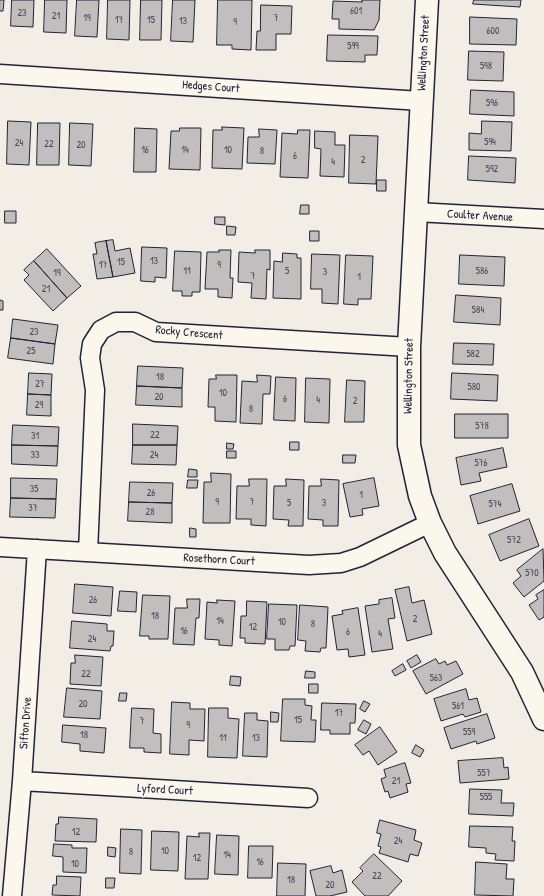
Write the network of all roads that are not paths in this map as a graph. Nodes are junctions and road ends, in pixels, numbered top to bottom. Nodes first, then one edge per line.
1 (427, 0) edge
2 (0, 74) edge
3 (422, 101) junction
4 (416, 212) junction
5 (544, 219) edge
6 (409, 347) junction
7 (430, 524) junction
8 (0, 547) edge
9 (37, 549) junction
10 (88, 552) junction
11 (544, 719) edge
12 (22, 781) junction
13 (308, 798) dead end
14 (12, 896) edge

1 - 3 street, Wellington Street
2 - 3 street, Hedges Court
3 - 4 street, Wellington Street
4 - 5 street, Coulter Avenue
4 - 6 street, Wellington Street
6 - 7 street, Wellington Street
6 - 10 street, Rocky Crescent
7 - 10 street, Rosethorn Court
7 - 11 street, Wellington Street
8 - 9 street, Rosethorn Court
9 - 10 street, Rosethorn Court
9 - 12 street, Sifton Drive
12 - 13 street, Lyford Court
12 - 14 street, Sifton Drive

